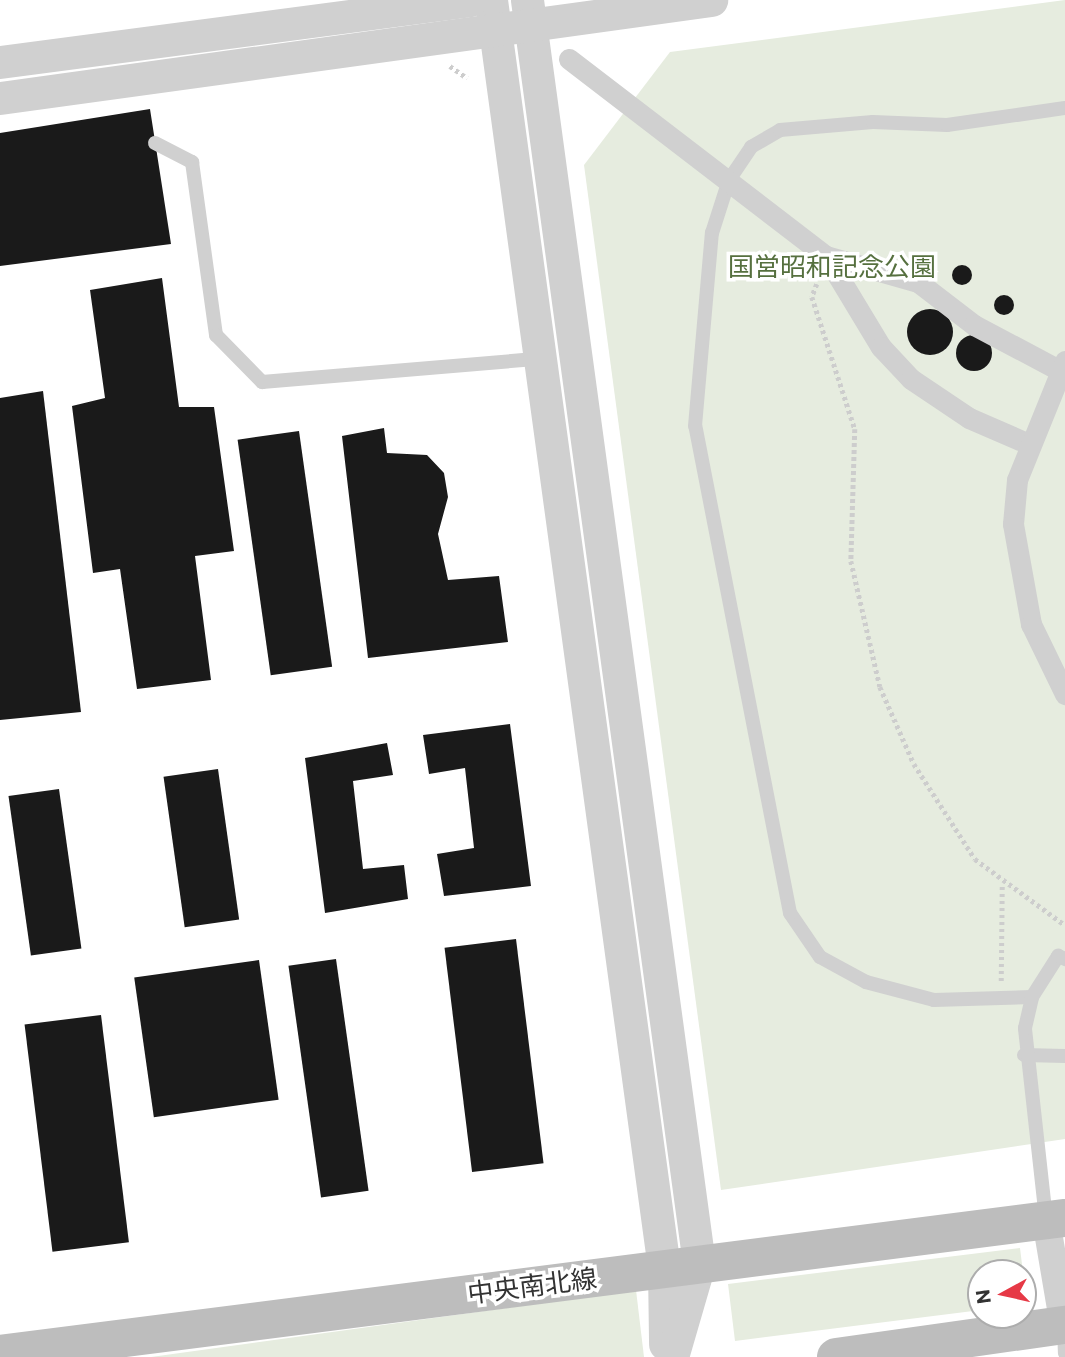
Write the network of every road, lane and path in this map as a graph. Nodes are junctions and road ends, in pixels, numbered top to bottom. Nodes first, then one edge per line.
1 (470, 0) edge
2 (711, 0) edge
3 (529, 13) edge
4 (494, 15) edge
5 (569, 59) dead end
6 (0, 62) edge
7 (450, 66) dead end
8 (467, 78) dead end
9 (0, 97) edge
10 (1065, 108) edge
11 (155, 143) dead end
12 (729, 180) junction
13 (826, 256) junction
14 (538, 359) junction
15 (1062, 366) edge
16 (1029, 443) junction
17 (1065, 694) edge
18 (1002, 884) junction
19 (1065, 925) edge
20 (1065, 959) edge
21 (1003, 998) junction
22 (1032, 998) junction
23 (1024, 1055) junction
24 (1065, 1056) edge
25 (1056, 1219) edge
26 (682, 1266) junction
27 (1065, 1333) edge
28 (0, 1355) edge
29 (665, 1357) edge
30 (672, 1357) edge
31 (836, 1357) edge

1 - 6 street
2 - 3 street
3 - 4 street
3 - 26 street
4 - 9 street
4 - 14 street
5 - 12 street
7 - 8 path
10 - 12 lane
11 - 14 lane
12 - 13 street
12 - 21 lane
13 - 15 street
13 - 16 street
13 - 18 path
14 - 26 street
15 - 16 street
16 - 17 street
18 - 19 path
18 - 21 path
20 - 22 lane
21 - 22 lane
22 - 23 lane
23 - 24 lane
23 - 25 lane
25 - 26 main road, 中央南北線
25 - 27 street
26 - 28 main road, 中央南北線
26 - 29 street
26 - 30 street
27 - 31 main road

